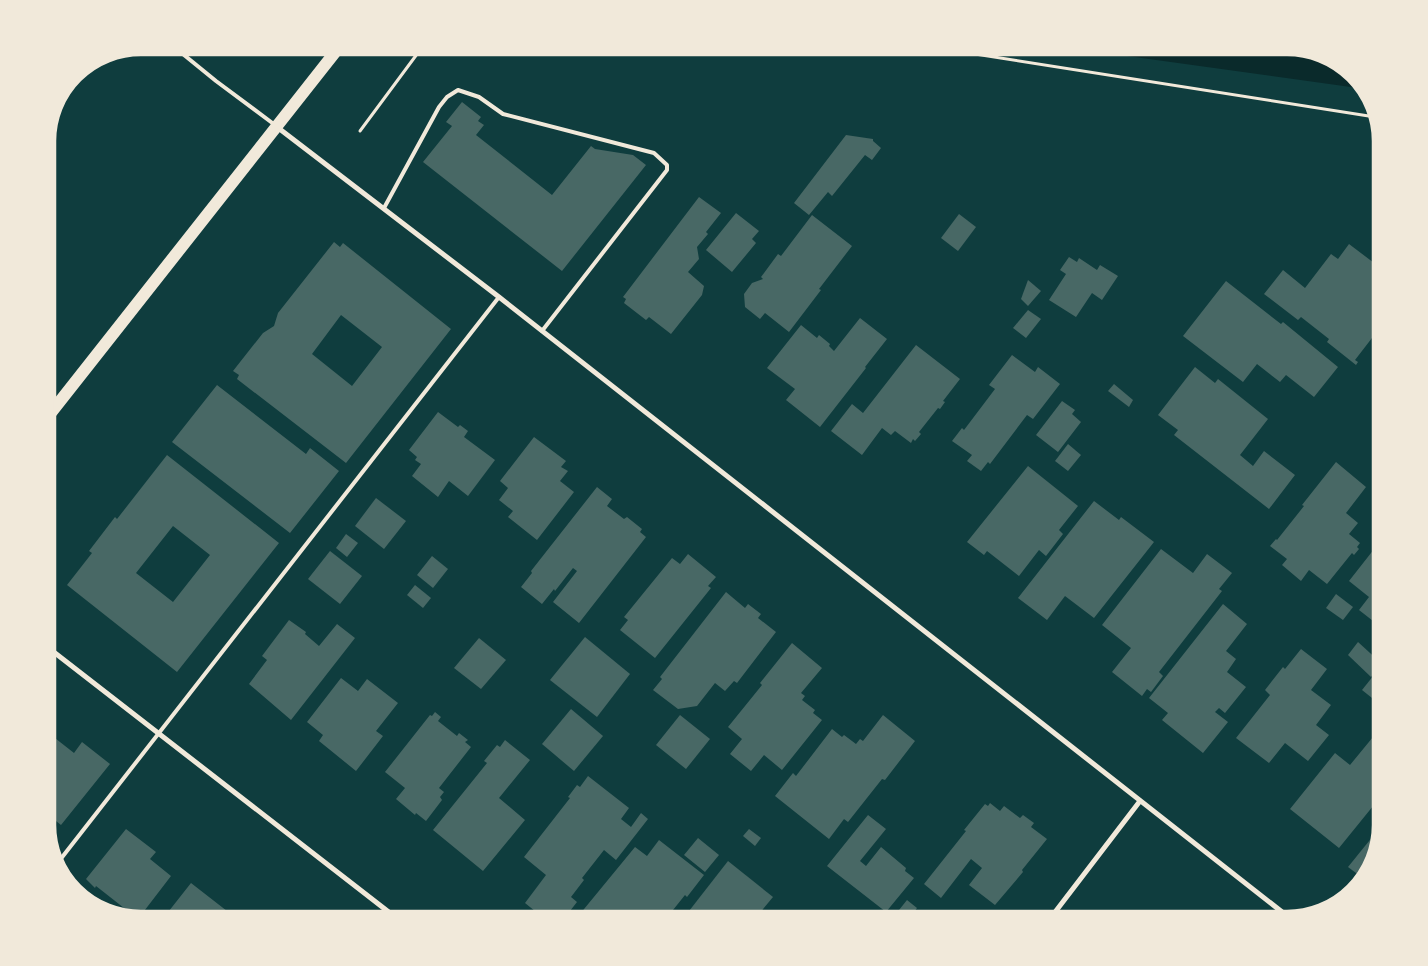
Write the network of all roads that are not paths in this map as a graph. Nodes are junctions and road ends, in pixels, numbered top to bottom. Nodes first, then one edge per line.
1 (184, 55) edge
2 (333, 55) edge
3 (277, 127) junction
4 (384, 208) junction
5 (499, 297) junction
6 (542, 331) junction
7 (55, 408) edge
8 (55, 653) edge
9 (160, 733) junction
10 (1140, 801) junction
11 (62, 858) edge
12 (387, 911) edge
13 (1056, 911) edge
14 (1282, 911) edge

1 - 3 lane
2 - 3 main road
3 - 4 street
3 - 7 main road
4 - 5 street
4 - 6 lane
5 - 6 street
5 - 9 lane
6 - 10 street
8 - 9 street
9 - 11 lane
9 - 12 street
10 - 13 street
10 - 14 street

